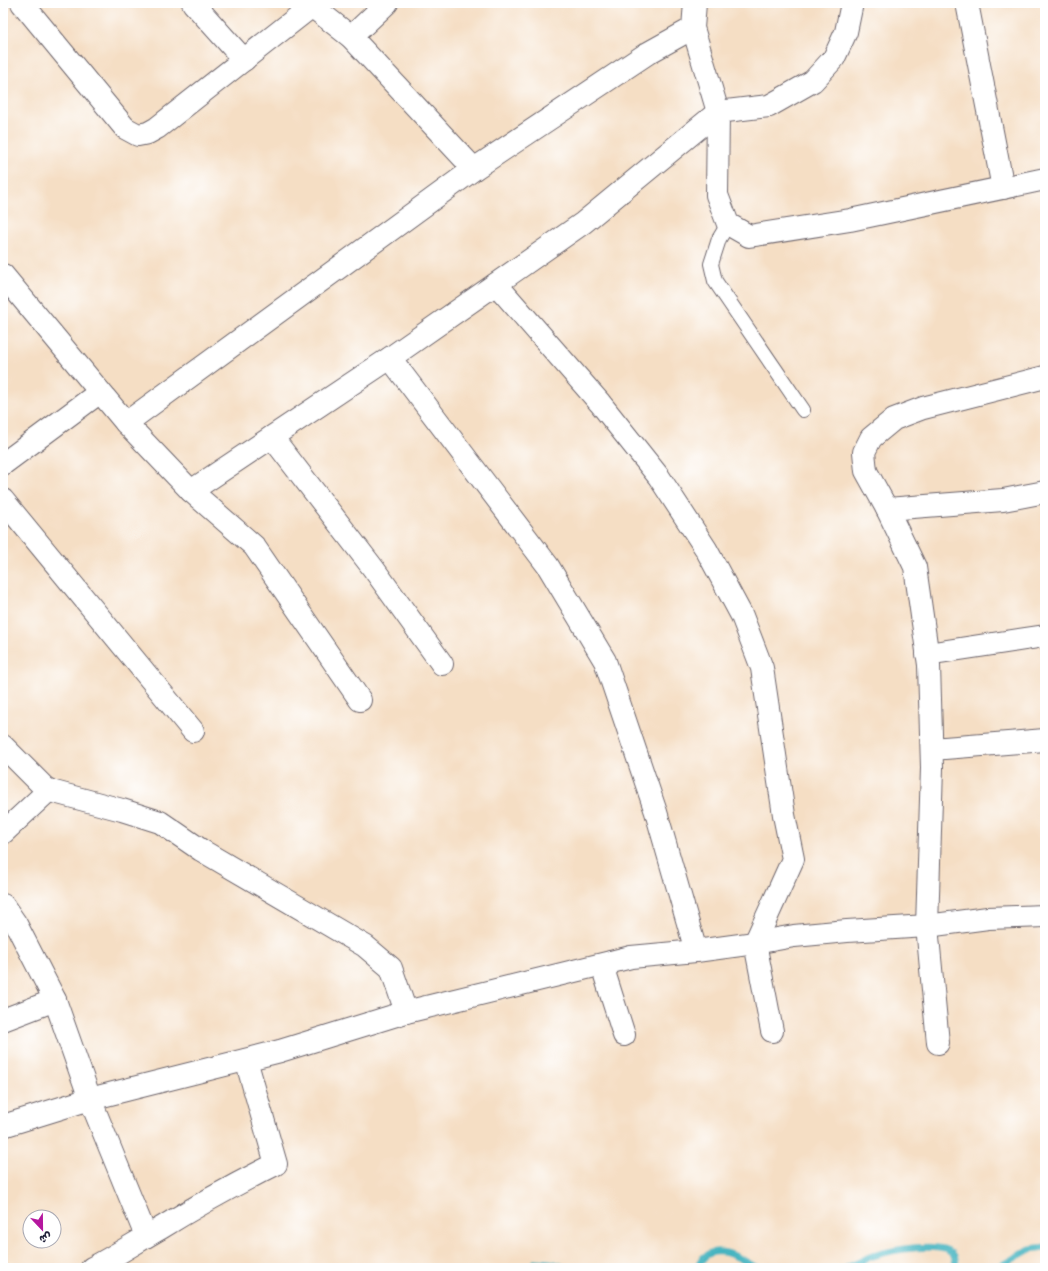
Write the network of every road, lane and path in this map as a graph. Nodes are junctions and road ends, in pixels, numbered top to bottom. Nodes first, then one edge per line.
1 (22, 3) edge
2 (193, 3) edge
3 (387, 3) edge
4 (695, 3) edge
5 (852, 3) edge
6 (967, 3) edge
7 (310, 4) edge
8 (693, 28) junction
9 (351, 37) junction
10 (244, 60) junction
11 (718, 112) junction
12 (474, 170) junction
13 (1045, 179) edge
14 (1003, 188) junction
15 (728, 224) junction
16 (3, 275) edge
17 (496, 284) junction
18 (390, 358) junction
19 (1045, 377) edge
20 (100, 392) junction
21 (803, 410) dead end
22 (126, 423) junction
23 (272, 437) junction
24 (3, 464) edge
25 (191, 491) junction
26 (1045, 492) edge
27 (3, 500) edge
28 (887, 509) junction
29 (1045, 636) edge
30 (927, 654) junction
31 (442, 664) dead end
32 (360, 700) dead end
33 (192, 731) dead end
34 (1045, 740) edge
35 (3, 746) edge
36 (932, 749) junction
37 (49, 790) junction
38 (3, 833) edge
39 (3, 905) edge
40 (1045, 916) edge
41 (927, 926) junction
42 (755, 943) junction
43 (696, 951) junction
44 (611, 962) junction
45 (55, 1000) junction
46 (406, 1012) junction
47 (3, 1020) edge
48 (772, 1031) dead end
49 (624, 1035) dead end
50 (938, 1043) dead end
51 (246, 1060) junction
52 (90, 1099) junction
53 (3, 1126) edge
54 (146, 1236) junction
55 (92, 1268) edge

1 - 10 street
2 - 10 street
3 - 9 street
4 - 8 street
5 - 11 street
6 - 14 street
7 - 9 street
7 - 10 street
8 - 11 street
8 - 12 street
9 - 12 street
11 - 15 street
11 - 17 street
12 - 22 street
13 - 14 street
14 - 15 street
15 - 21 lane
16 - 20 street
17 - 18 street
17 - 42 street
18 - 23 street
18 - 43 street
19 - 28 street
20 - 22 street
20 - 24 street
22 - 25 street
23 - 25 street
23 - 31 street
25 - 32 street
26 - 28 street
27 - 33 street
28 - 30 street
29 - 30 street
30 - 36 street
34 - 36 street
35 - 37 street
36 - 41 street
37 - 38 street
37 - 46 street
39 - 45 street
40 - 41 street
41 - 42 street
41 - 50 street
42 - 43 street
42 - 48 street
43 - 44 street
44 - 46 street
44 - 49 street
45 - 47 street
45 - 52 street
46 - 51 street
51 - 52 street
51 - 54 street
52 - 53 street
52 - 54 street
54 - 55 street

